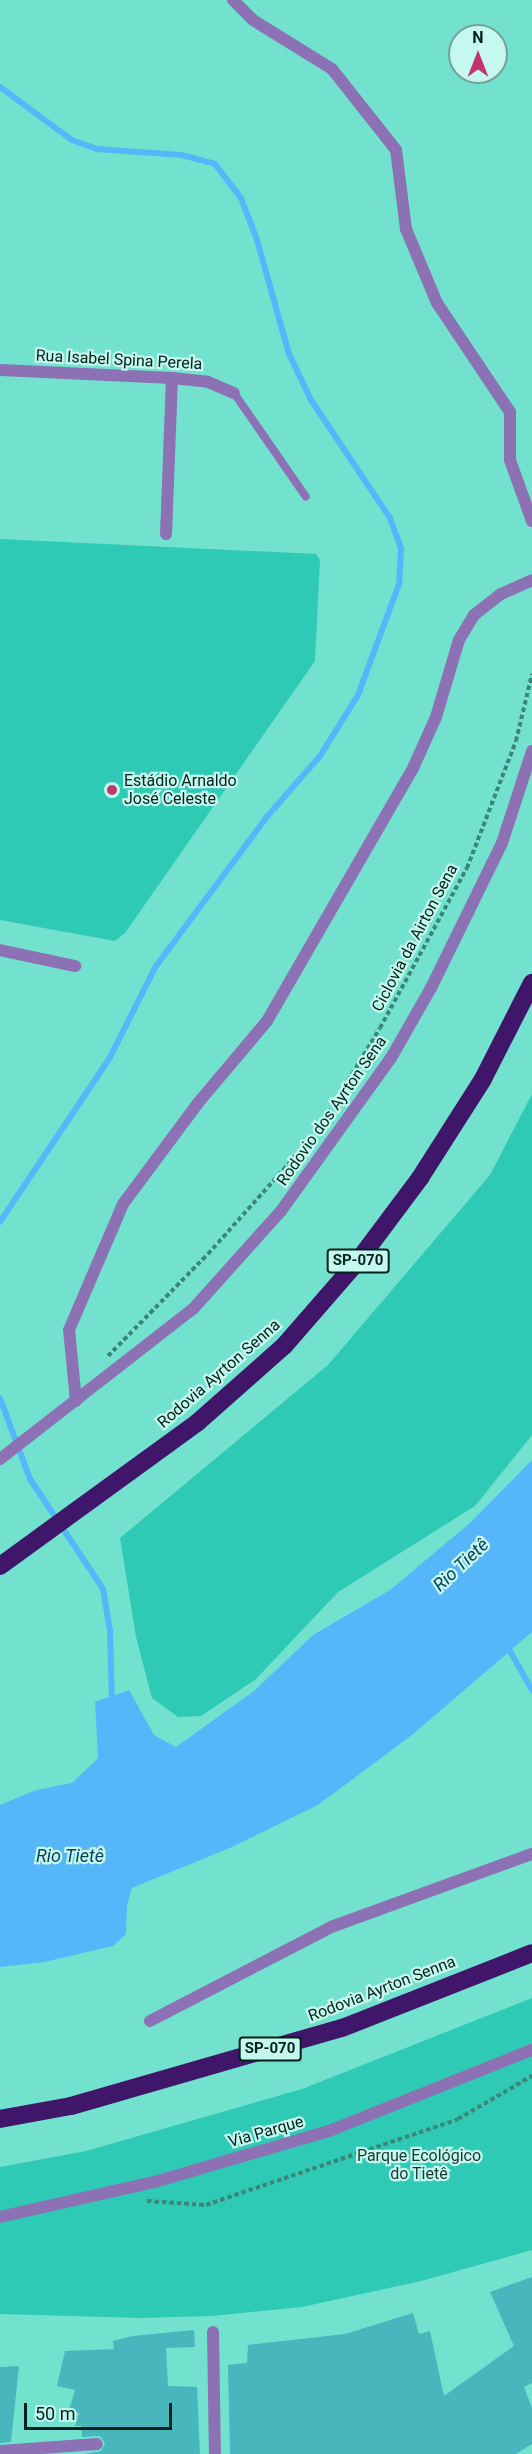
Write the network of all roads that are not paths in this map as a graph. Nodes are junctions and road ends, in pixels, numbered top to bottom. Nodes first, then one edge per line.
1 (233, 0) edge
2 (0, 370) edge
3 (172, 378) junction
4 (234, 393) joint
5 (306, 497) dead end
6 (532, 521) edge
7 (166, 534) dead end
8 (532, 580) edge
9 (532, 751) edge
10 (0, 950) edge
11 (75, 966) dead end
12 (532, 983) edge
13 (76, 1401) junction
14 (0, 1459) edge
15 (0, 1566) edge
16 (532, 1854) edge
17 (532, 1953) edge
18 (150, 2021) dead end
19 (532, 2049) edge
20 (0, 2119) edge
21 (0, 2217) edge
22 (213, 2332) dead end
23 (97, 2444) dead end
24 (0, 2451) edge
25 (215, 2454) edge

1 - 6 street
2 - 3 street, Rua Isabel Spina Perela
3 - 4 street, Rua Isabel Spina Perela
3 - 7 street
4 - 5 lane
8 - 13 street
9 - 13 street, Rodovio dos Ayrton Sena
10 - 11 street
12 - 15 highway, Rodovia Ayrton Senna / SP-070
13 - 14 street, Rodovio dos Ayrton Sena
16 - 18 street
17 - 20 highway, Rodovia Ayrton Senna / SP-070
19 - 21 street, Via Parque
22 - 25 street
23 - 24 street

